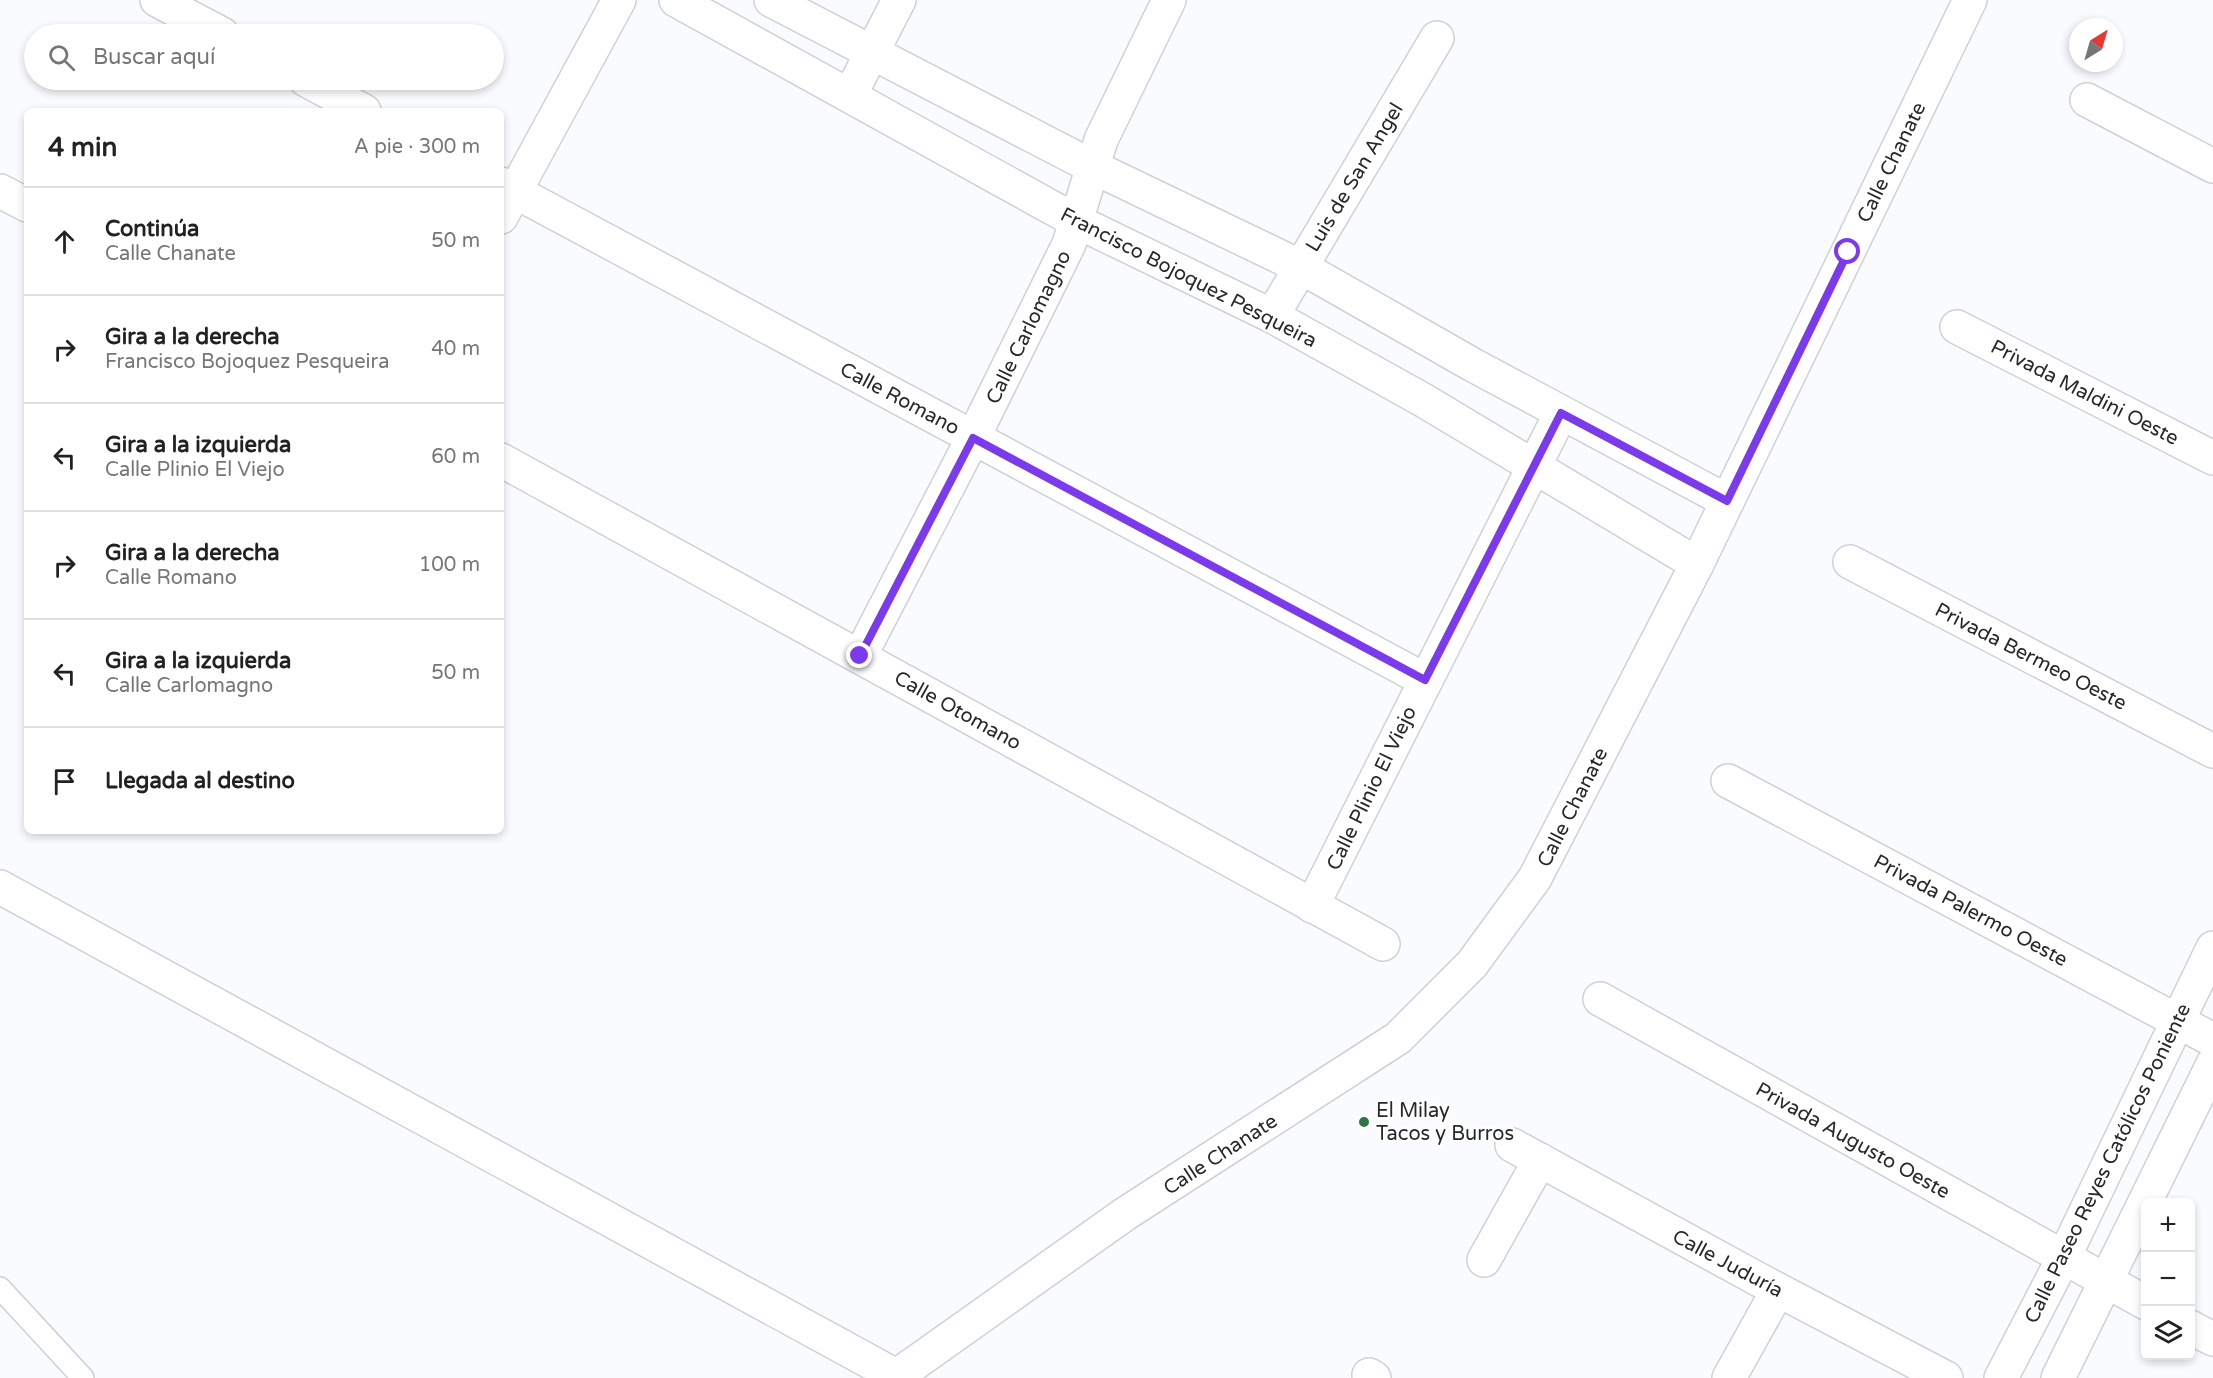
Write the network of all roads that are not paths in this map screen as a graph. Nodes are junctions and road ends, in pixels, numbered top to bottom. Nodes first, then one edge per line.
1 (158, 0) edge
2 (619, 0) edge
3 (676, 0) edge
4 (771, 0) edge
5 (899, 0) edge
6 (1169, 0) edge
7 (1970, 0) edge
8 (203, 24) edge
9 (1437, 38) dead end
10 (872, 51) junction
11 (325, 90) edge
12 (850, 95) junction
13 (2087, 100) dead end
14 (358, 108) edge
15 (2213, 166) edge
16 (1093, 167) junction
17 (0, 191) edge
18 (506, 198) edge
19 (24, 203) edge
20 (1076, 221) junction
21 (1301, 267) junction
22 (1272, 316) junction
23 (1957, 327) dead end
24 (1561, 413) junction
25 (973, 438) junction
26 (2213, 458) edge
27 (504, 461) edge
28 (1533, 467) junction
29 (1727, 501) junction
30 (1850, 562) dead end
31 (1697, 564) junction
32 (860, 656) junction
33 (1425, 680) junction
34 (2213, 751) edge
35 (1728, 781) dead end
36 (0, 887) edge
37 (1312, 906) junction
38 (1383, 944) dead end
39 (2213, 948) edge
40 (1599, 999) dead end
41 (2177, 1020) junction
42 (2213, 1040) edge
43 (2213, 1064) edge
44 (2064, 1257) junction
45 (1484, 1260) dead end
46 (2106, 1282) junction
47 (0, 1288) edge
48 (1778, 1290) junction
49 (2141, 1301) edge
50 (2195, 1330) edge
51 (2213, 1339) edge
52 (895, 1377) edge
53 (82, 1378) edge
54 (1729, 1378) edge
55 (1946, 1378) edge
56 (2001, 1378) edge
57 (2058, 1378) edge

1 - 8 street
2 - 18 street
3 - 12 street, Francisco Bojoquez Pesqueira
4 - 10 street
5 - 10 street
6 - 16 street, Calle Carlomagno
7 - 29 street, Calle Chanate
9 - 21 street, Luis de San Angel
10 - 12 street
10 - 16 street
11 - 14 street
12 - 20 street, Francisco Bojoquez Pesqueira
13 - 15 street
16 - 20 street, Calle Carlomagno
16 - 21 street
17 - 19 street
18 - 25 street, Calle Romano
20 - 22 street, Francisco Bojoquez Pesqueira
20 - 25 street, Calle Carlomagno
21 - 22 street, Luis de San Angel
21 - 24 street
22 - 28 street, Francisco Bojoquez Pesqueira
23 - 26 street, Privada Maldini Oeste
24 - 28 street, Calle Plinio El Viejo
24 - 29 street
25 - 32 street, Calle Carlomagno
25 - 33 street, Calle Romano
27 - 32 street, Calle Otomano
28 - 31 street, Francisco Bojoquez Pesqueira
28 - 33 street, Calle Plinio El Viejo
29 - 31 street, Calle Chanate
30 - 34 street, Privada Bermeo Oeste
31 - 52 street, Calle Chanate
32 - 37 street, Calle Otomano
33 - 37 street, Calle Plinio El Viejo
35 - 41 street, Privada Palermo Oeste
36 - 52 street
37 - 38 street, Calle Otomano
39 - 41 street, Calle Paseo Reyes Católicos Poniente
40 - 44 street, Privada Augusto Oeste
41 - 42 street, Privada Palermo Oeste
41 - 44 street, Calle Paseo Reyes Católicos Poniente
43 - 46 street
44 - 46 street, Privada Augusto Oeste
44 - 56 street, Calle Paseo Reyes Católicos Poniente
45 - 48 street, Calle Juduría
46 - 49 street, Privada Augusto Oeste
46 - 57 street
47 - 53 lane
48 - 54 street
48 - 55 street, Calle Juduría
50 - 51 street

